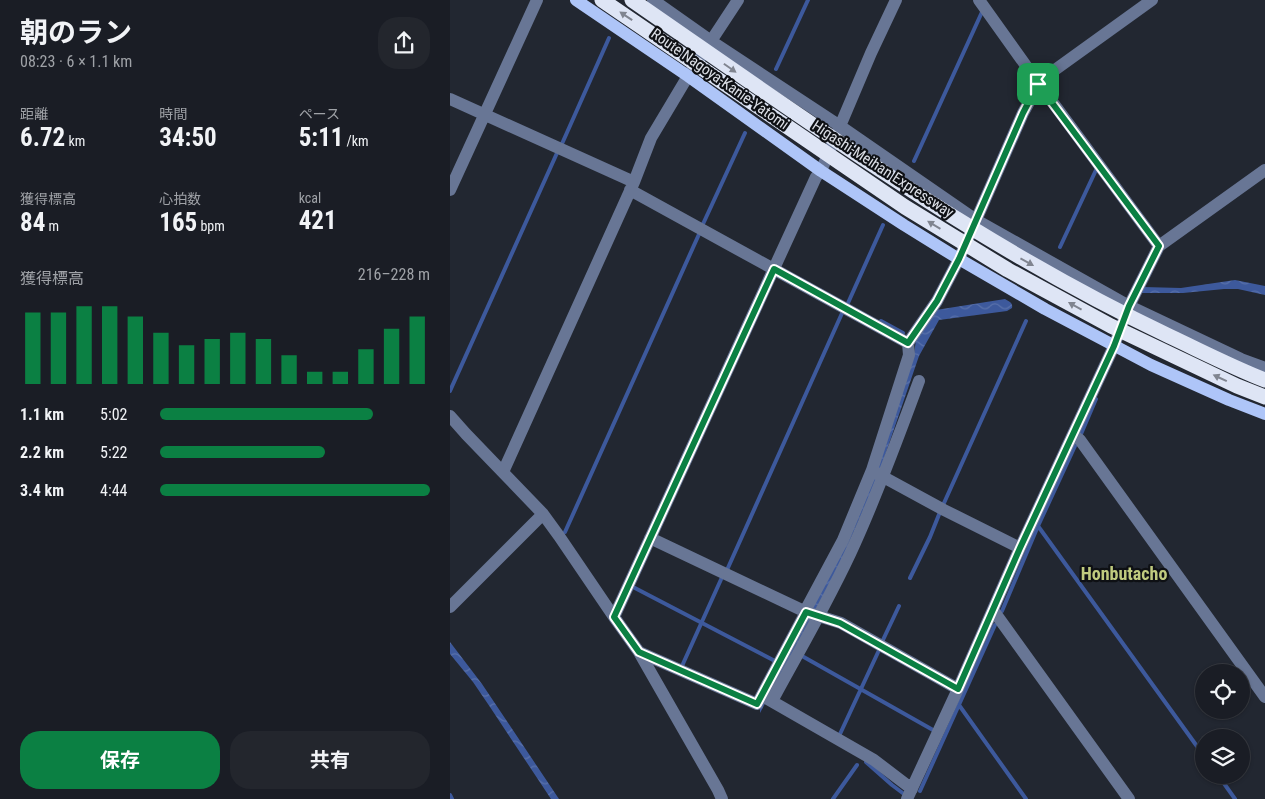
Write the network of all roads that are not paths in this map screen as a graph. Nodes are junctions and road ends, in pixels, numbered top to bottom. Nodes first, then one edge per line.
1 (537, 0) edge
2 (576, 0) edge
3 (602, 0) edge
4 (632, 0) edge
5 (653, 0) edge
6 (738, 0) edge
7 (896, 0) edge
8 (979, 0) edge
9 (1152, 0) edge
10 (711, 42) junction
11 (688, 76) junction
12 (1038, 84) junction
13 (450, 99) edge
14 (484, 114) junction
15 (840, 126) junction
16 (1265, 170) edge
17 (821, 171) junction
18 (632, 186) junction
19 (450, 190) edge
20 (976, 220) junction
21 (1159, 246) junction
22 (959, 259) junction
23 (774, 269) junction
24 (1129, 306) junction
25 (908, 343) junction
26 (1114, 346) junction
27 (1265, 368) edge
28 (1265, 380) edge
29 (919, 381) dead end
30 (1265, 397) edge
31 (1265, 414) edge
32 (450, 416) edge
33 (1073, 435) junction
34 (502, 472) junction
35 (877, 473) junction
36 (543, 514) junction
37 (650, 538) junction
38 (1020, 548) junction
39 (450, 607) edge
40 (993, 610) junction
41 (811, 613) junction
42 (614, 617) junction
43 (639, 652) junction
44 (958, 689) junction
45 (1265, 697) edge
46 (766, 699) junction
47 (913, 794) edge
48 (722, 799) edge
49 (1130, 799) edge

1 - 14 street
2 - 11 main road, Route Nagoya-Kanie-Yatomi
30 -> 3 highway, Higashi-Meihan Expressway, bridge
4 -> 28 highway, Higashi-Meihan Expressway, bridge
5 - 10 street
6 - 10 street
7 - 15 street
8 - 12 street
9 - 12 street
10 - 11 street
10 - 15 street
11 - 17 main road, Route Nagoya-Kanie-Yatomi
11 - 18 street
12 - 20 street
12 - 21 street
13 - 14 street
14 - 18 street
14 - 19 street
15 - 17 street
15 - 20 street
16 - 21 street
17 - 22 main road, Route Nagoya-Kanie-Yatomi
17 - 23 street
18 - 23 street
18 - 34 street
20 - 22 street
20 - 24 street
21 - 24 street
22 - 25 street
22 - 26 main road, Route Nagoya-Kanie-Yatomi
23 - 25 street
23 - 37 street
24 - 26 street
24 - 27 street
25 - 35 street
26 - 31 main road, Route Nagoya-Kanie-Yatomi
26 - 33 street
29 - 35 street
32 - 34 street
33 - 38 street
33 - 45 street
34 - 36 street
35 - 38 street
35 - 41 street
36 - 39 street
36 - 42 street
37 - 41 street
37 - 42 street
38 - 40 street
40 - 44 street
40 - 49 street
41 - 44 street
41 - 46 street
42 - 43 street
43 - 46 street
43 - 48 street
44 - 47 street
46 - 47 street

